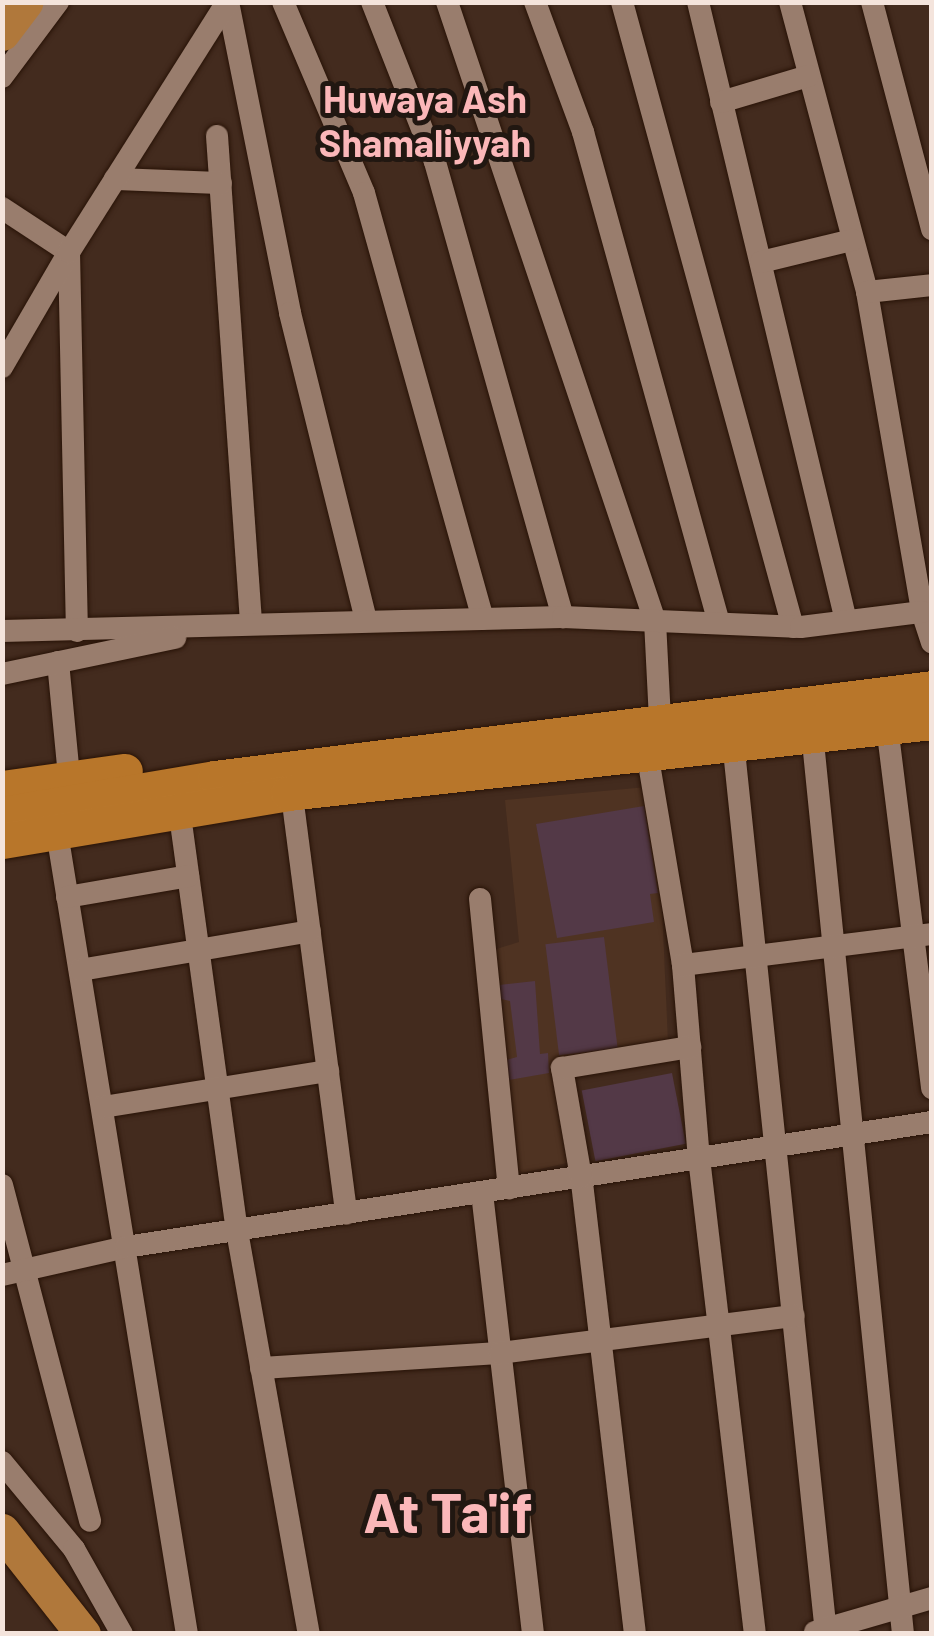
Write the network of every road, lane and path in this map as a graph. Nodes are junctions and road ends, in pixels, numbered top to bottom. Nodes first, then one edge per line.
1 (25, 2) edge
2 (58, 2) edge
3 (227, 2) edge
4 (283, 2) edge
5 (372, 2) edge
6 (448, 2) edge
7 (536, 2) edge
8 (622, 2) edge
9 (698, 2) edge
10 (790, 2) edge
11 (872, 2) edge
12 (2, 33) edge
13 (2, 76) edge
14 (808, 76) junction
15 (722, 102) junction
16 (217, 136) dead end
17 (115, 179) junction
18 (220, 183) junction
19 (2, 208) edge
20 (932, 229) edge
21 (852, 240) junction
22 (69, 252) junction
23 (761, 262) junction
24 (932, 286) edge
25 (866, 292) junction
26 (2, 367) edge
27 (922, 612) junction
28 (563, 616) junction
29 (483, 618) junction
30 (655, 621) junction
31 (366, 622) junction
32 (846, 622) junction
33 (244, 624) junction
34 (719, 624) junction
35 (793, 627) junction
36 (77, 630) junction
37 (2, 631) edge
38 (932, 642) edge
39 (58, 662) junction
40 (2, 674) edge
41 (932, 688) edge
42 (932, 722) edge
43 (887, 726) junction
44 (812, 732) junction
45 (654, 737) junction
46 (733, 742) junction
47 (232, 776) junction
48 (69, 777) junction
49 (2, 788) edge
50 (291, 802) junction
51 (2, 814) edge
52 (182, 830) junction
53 (2, 840) edge
54 (60, 851) junction
55 (2, 861) edge
56 (188, 876) junction
57 (68, 897) junction
58 (480, 899) dead end
59 (310, 931) junction
60 (923, 935) edge
61 (836, 947) junction
62 (198, 948) junction
63 (758, 957) junction
64 (683, 965) junction
65 (80, 970) junction
66 (690, 1047) junction
67 (328, 1071) junction
68 (932, 1088) edge
69 (218, 1089) junction
70 (103, 1107) junction
71 (932, 1122) edge
72 (854, 1134) junction
73 (776, 1146) junction
74 (700, 1158) junction
75 (580, 1178) junction
76 (2, 1184) edge
77 (510, 1189) junction
78 (482, 1193) junction
79 (346, 1214) junction
80 (237, 1232) junction
81 (126, 1247) junction
82 (13, 1273) edge
83 (794, 1316) junction
84 (719, 1325) junction
85 (600, 1340) junction
86 (500, 1353) junction
87 (262, 1368) junction
88 (2, 1462) edge
89 (90, 1521) dead end
90 (2, 1531) edge
91 (932, 1598) edge
92 (901, 1607) junction
93 (820, 1632) edge
94 (83, 1634) edge
95 (122, 1634) edge
96 (187, 1634) edge
97 (309, 1634) edge
98 (532, 1634) edge
99 (635, 1634) edge
100 (755, 1634) edge
101 (904, 1634) edge

1 - 12 main road
2 - 13 street
3 - 17 street
3 - 31 street
4 - 29 street
5 - 28 street
6 - 30 street
7 - 34 street
8 - 35 street
9 - 15 street
10 - 14 street
11 - 20 street
14 - 15 street
14 - 21 street
15 - 23 street
16 - 18 street
17 - 18 street
17 - 22 street
18 - 33 street
19 - 22 street
21 - 23 street
21 - 25 street
22 - 26 street
22 - 36 street
23 - 32 street
24 - 25 street
25 - 27 street
27 - 32 street
27 - 38 street
28 - 29 street
28 - 30 street
29 - 31 street
30 - 34 street
30 - 45 street
31 - 33 street
32 - 35 street
33 - 36 street
33 - 39 street
34 - 35 street
36 - 37 street
39 - 40 street
39 - 48 street
41 - 45 highway
42 - 43 highway
43 - 44 highway
43 - 60 street
44 - 46 highway
44 - 61 street
45 - 46 highway
45 - 47 highway
45 - 50 highway
45 - 64 street
46 - 63 street
47 - 48 highway
47 - 51 highway
48 - 49 highway
50 - 52 highway
50 - 53 highway
50 - 59 street
52 - 54 highway
52 - 56 street
54 - 55 highway
54 - 57 street
56 - 57 street
56 - 62 street
57 - 65 street
58 - 77 street
59 - 62 street
59 - 67 street
60 - 61 street
60 - 68 street
61 - 63 street
61 - 72 street
62 - 65 street
62 - 69 street
63 - 64 street
63 - 73 street
64 - 66 street
65 - 70 street
66 - 74 street
66 - 75 street
67 - 69 street
67 - 79 street
69 - 70 street
69 - 80 street
70 - 81 street
71 - 72 street
72 - 73 street
72 - 92 street
73 - 74 street
73 - 83 street
74 - 75 street
74 - 84 street
75 - 77 street
75 - 85 street
76 - 82 street
77 - 78 street
78 - 79 street
78 - 86 street
79 - 80 street
80 - 81 street
80 - 87 street
81 - 82 street
81 - 96 street
82 - 89 street
83 - 84 street
83 - 93 street
84 - 85 street
84 - 100 street
85 - 86 street
85 - 99 street
86 - 87 street
86 - 98 street
87 - 97 street
88 - 95 street
90 - 94 main road
91 - 92 street
92 - 93 street
92 - 101 street

